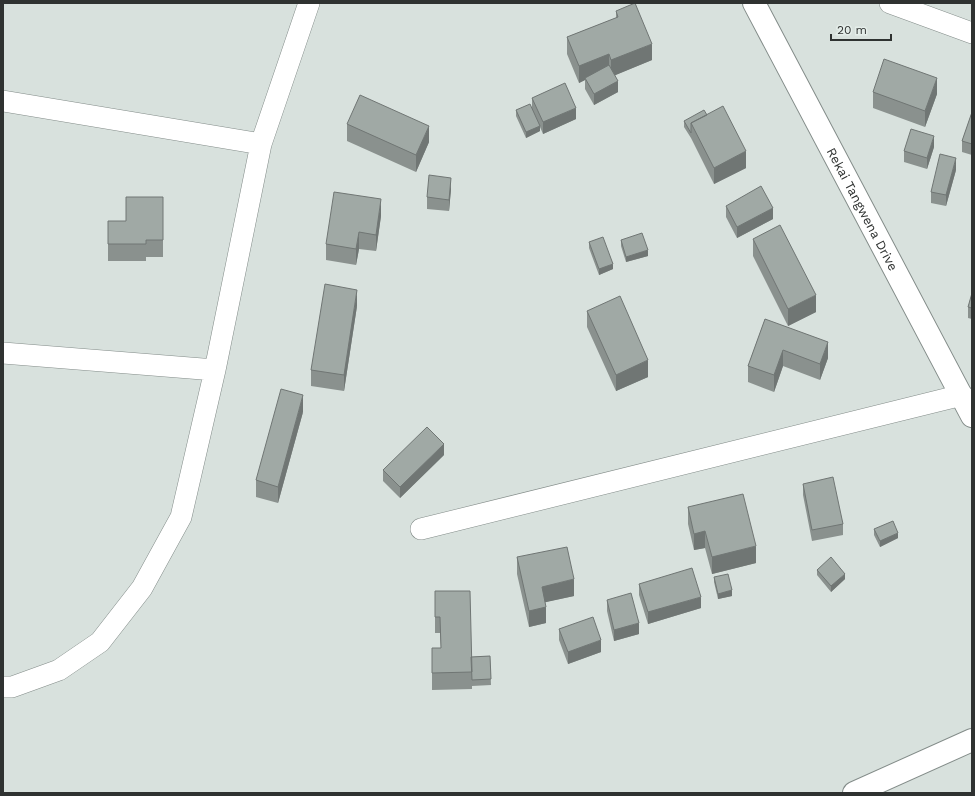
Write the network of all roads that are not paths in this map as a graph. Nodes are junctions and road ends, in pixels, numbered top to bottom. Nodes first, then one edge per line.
1 (309, 3) edge
2 (754, 3) edge
3 (890, 3) edge
4 (972, 33) edge
5 (3, 101) edge
6 (260, 144) junction
7 (3, 353) edge
8 (215, 370) junction
9 (962, 395) junction
10 (972, 416) edge
11 (421, 529) dead end
12 (3, 687) edge
13 (972, 740) edge
14 (854, 793) edge

1 - 6 street
2 - 9 main road, Rekai Tangwena Drive
3 - 4 street
5 - 6 street
6 - 8 street
7 - 8 street
8 - 12 street
9 - 10 main road, Rekai Tangwena Drive
9 - 11 street
13 - 14 main road

